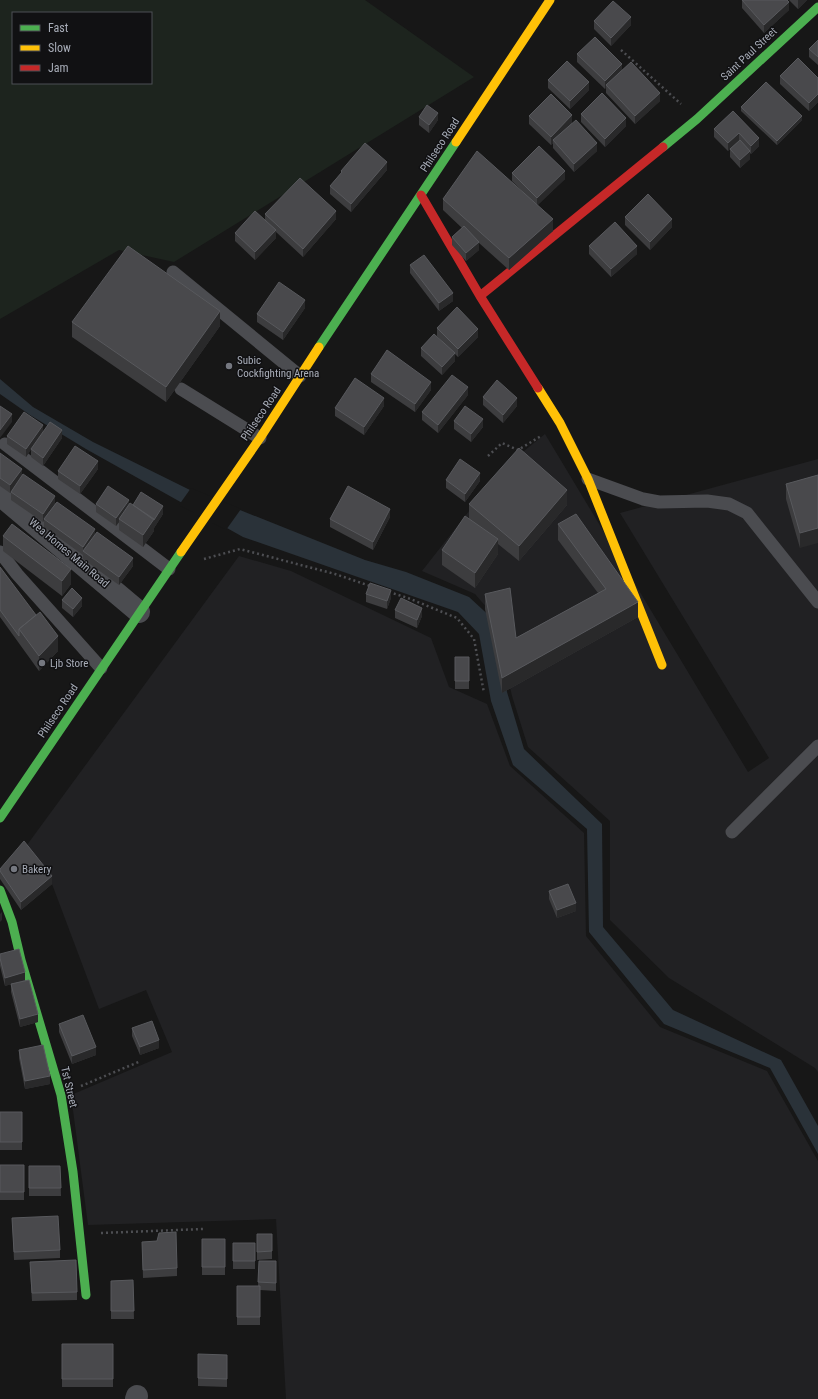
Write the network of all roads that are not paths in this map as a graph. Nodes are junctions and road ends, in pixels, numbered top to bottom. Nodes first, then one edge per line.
1 (550, 0) edge
2 (818, 7) edge
3 (421, 196) junction
4 (174, 272) dead end
5 (480, 296) junction
6 (300, 376) junction
7 (181, 389) dead end
8 (260, 438) junction
9 (5, 444) dead end
10 (588, 479) junction
11 (0, 495) edge
12 (0, 552) edge
13 (169, 569) junction
14 (816, 598) edge
15 (139, 612) junction
16 (662, 665) dead end
17 (101, 668) junction
18 (818, 746) edge
19 (0, 818) edge
20 (732, 832) dead end
21 (0, 890) edge
22 (86, 1295) dead end

1 - 3 street, Philseco Road
2 - 5 street, Saint Paul Street
3 - 5 street
3 - 6 street, Philseco Road
4 - 6 lane
5 - 10 street
6 - 8 street, Philseco Road
7 - 8 lane
8 - 13 street, Philseco Road
9 - 13 lane
10 - 14 lane
10 - 16 street
11 - 15 street, Wea Homes Main Road
12 - 17 lane
13 - 15 street, Philseco Road
15 - 17 street, Philseco Road
17 - 19 street, Philseco Road
18 - 20 lane
21 - 22 street, Tst Street

